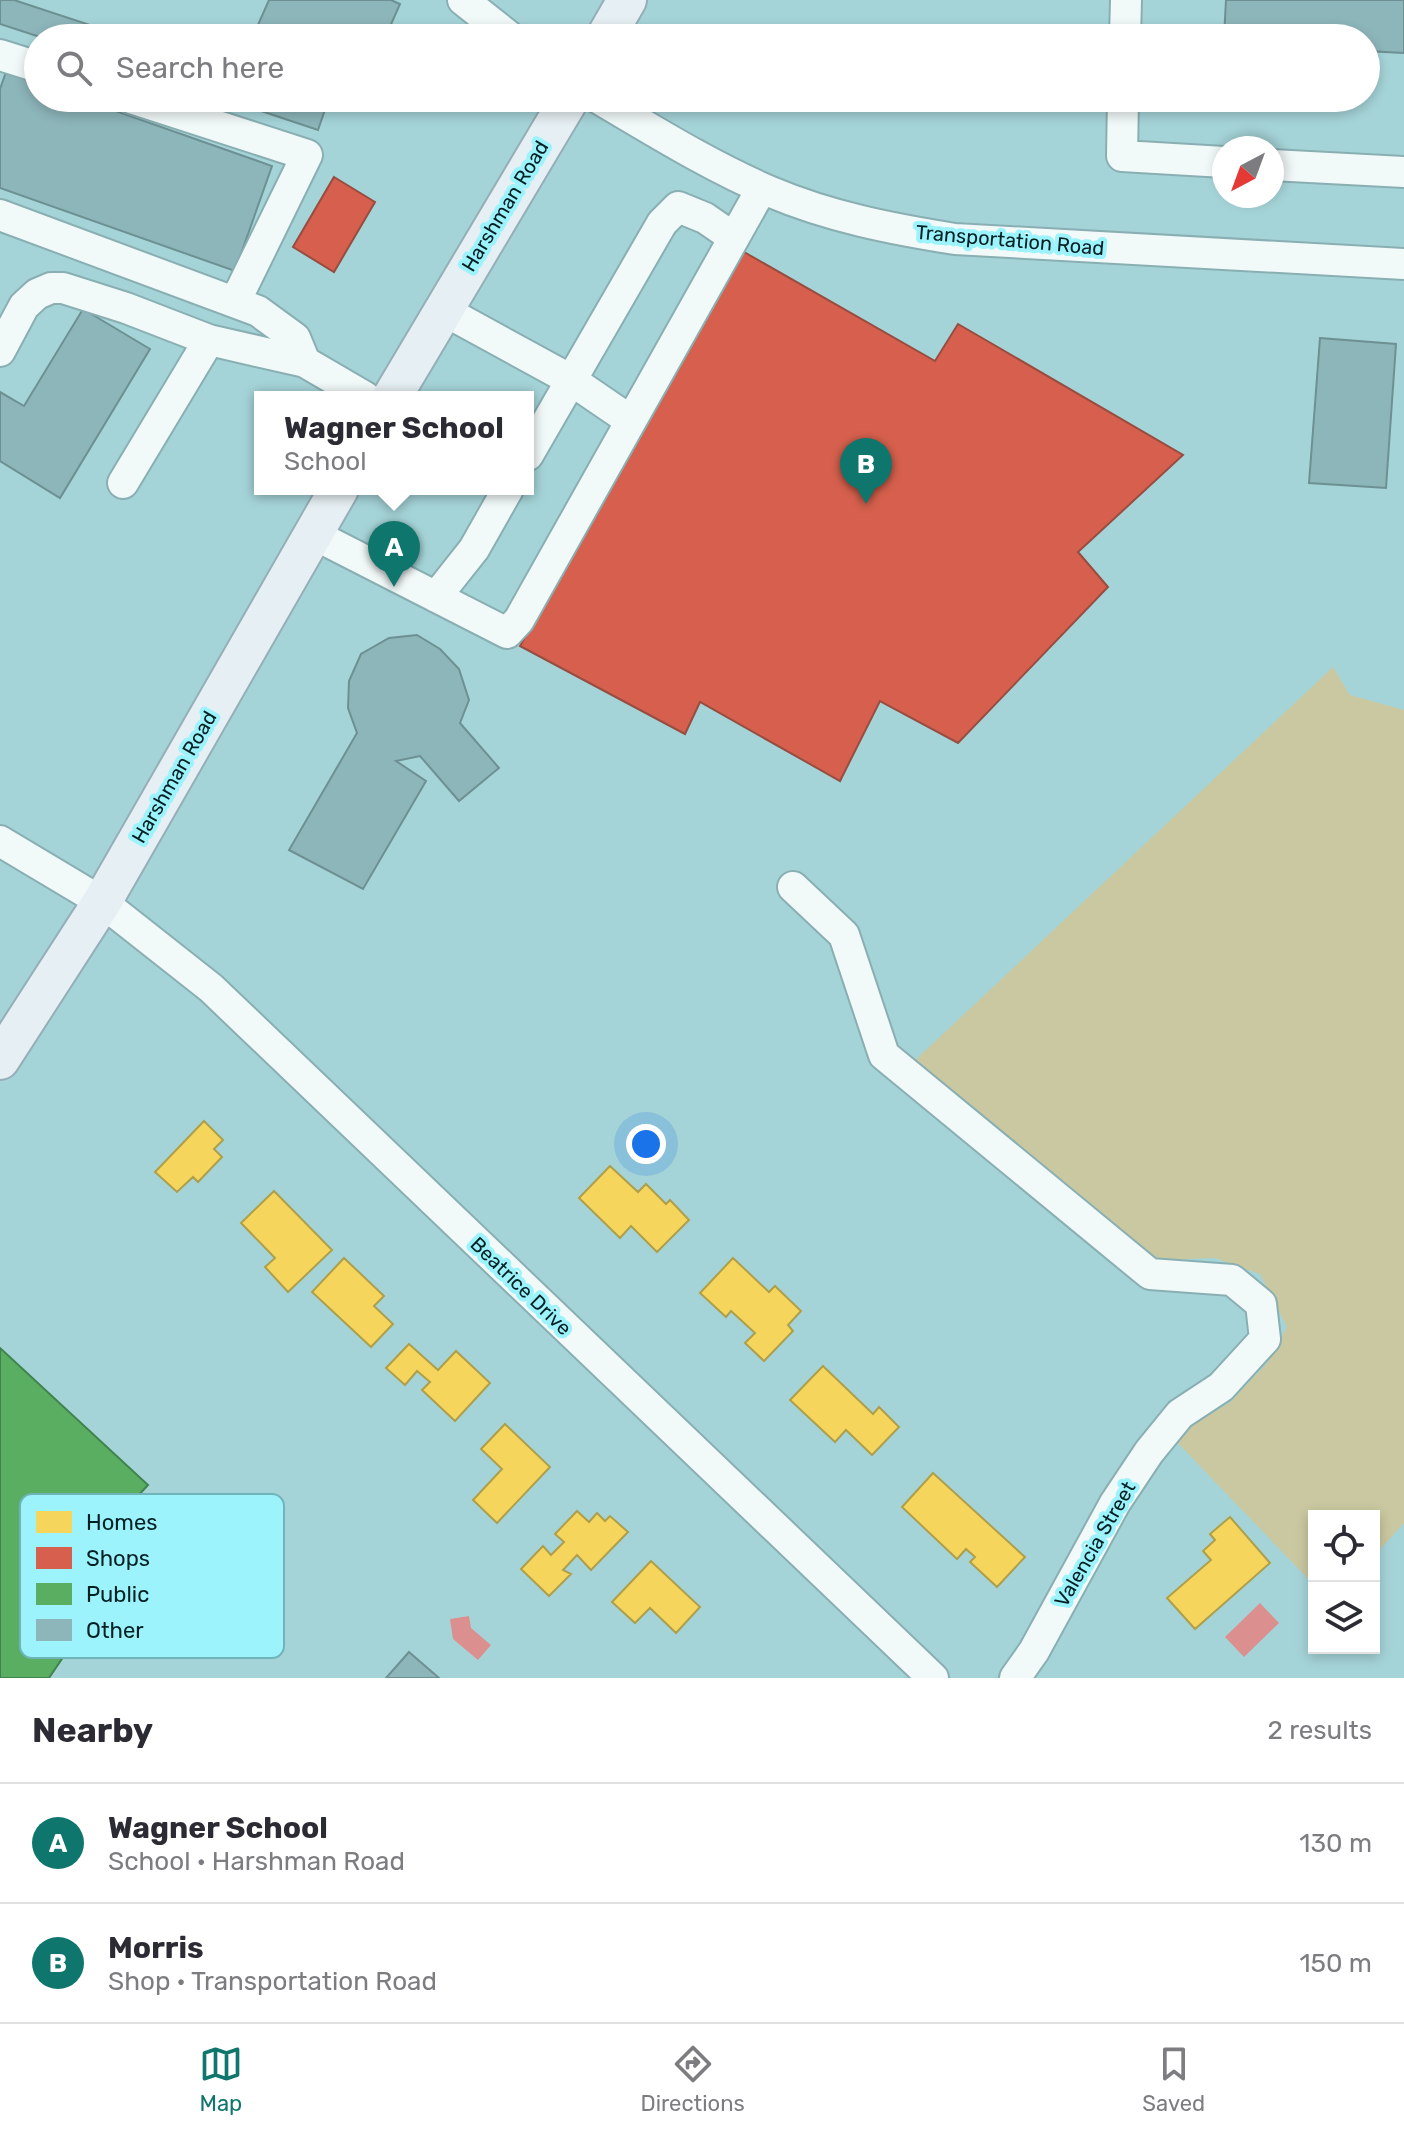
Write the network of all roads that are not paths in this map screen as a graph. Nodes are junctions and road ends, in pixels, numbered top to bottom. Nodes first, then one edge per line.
1 (463, 0) edge
2 (627, 0) edge
3 (1126, 0) edge
4 (493, 24) edge
5 (613, 24) edge
6 (1125, 24) edge
7 (0, 55) edge
8 (24, 63) edge
9 (174, 112) edge
10 (562, 112) edge
11 (622, 112) edge
12 (1123, 112) edge
13 (1212, 161) edge
14 (1284, 166) edge
15 (1404, 172) edge
16 (762, 188) junction
17 (0, 215) edge
18 (734, 238) junction
19 (1404, 264) edge
20 (235, 302) junction
21 (443, 310) junction
22 (209, 340) junction
23 (0, 351) edge
24 (305, 362) junction
25 (571, 380) junction
26 (355, 391) edge
27 (396, 391) edge
28 (631, 421) junction
29 (534, 445) edge
30 (123, 483) dead end
31 (336, 495) edge
32 (505, 495) edge
33 (313, 534) junction
34 (436, 597) junction
35 (0, 841) edge
36 (793, 887) dead end
37 (102, 902) junction
38 (0, 1060) edge
39 (933, 1678) edge
40 (1015, 1678) edge

1 - 4 street
2 - 5 main road
3 - 6 street
7 - 8 street
9 - 20 street
10 - 21 main road, Harshman Road
11 - 16 street, Transportation Road
12 - 13 street
14 - 15 street
16 - 18 street
16 - 19 street, Transportation Road
17 - 20 street
18 - 25 street
18 - 28 street
20 - 24 street
21 - 25 street
21 - 27 main road, Harshman Road
22 - 23 street
22 - 24 street
22 - 30 street
24 - 26 street
25 - 28 street
25 - 29 street
28 - 34 street
31 - 33 main road, Harshman Road
32 - 34 street
33 - 34 street
33 - 37 main road, Harshman Road
35 - 37 street, Beatrice Drive
36 - 40 street, Valencia Street
37 - 38 main road, Harshman Road
37 - 39 street, Beatrice Drive

